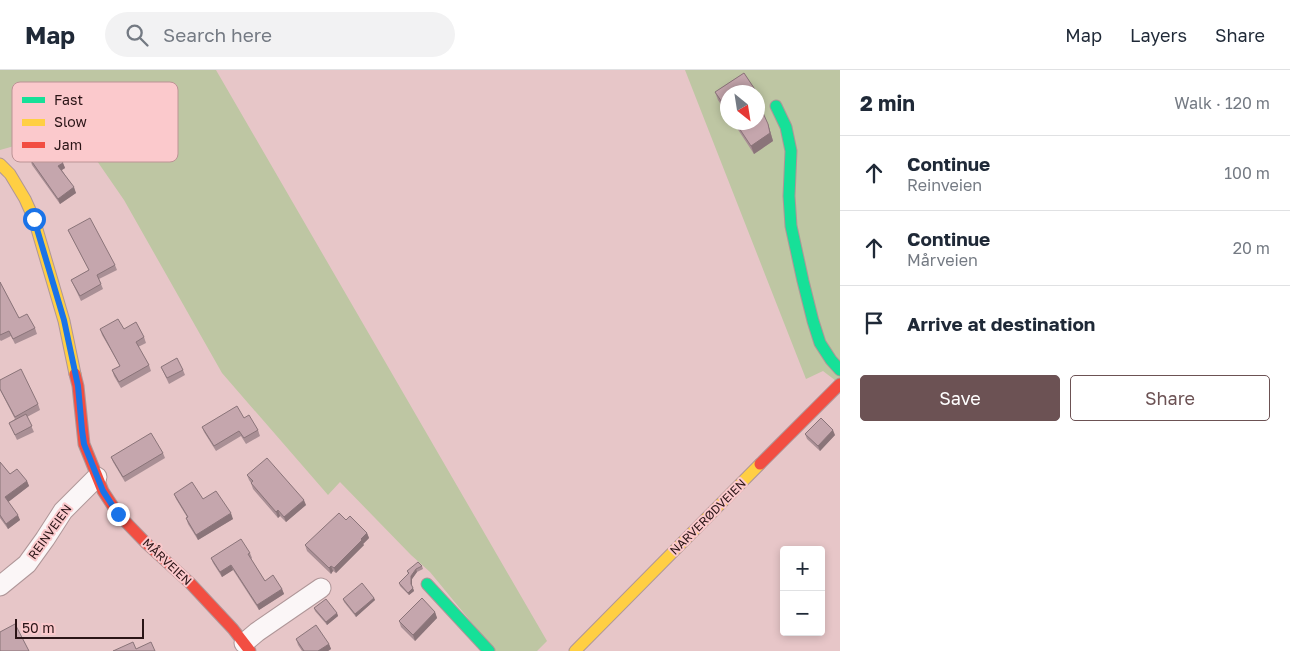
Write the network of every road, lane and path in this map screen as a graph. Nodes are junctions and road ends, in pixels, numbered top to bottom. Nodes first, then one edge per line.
1 (776, 106) dead end
2 (0, 164) edge
3 (840, 370) edge
4 (840, 384) edge
5 (97, 477) junction
6 (427, 584) dead end
7 (0, 586) edge
8 (320, 588) dead end
9 (247, 647) edge
10 (489, 651) edge
11 (575, 651) edge

1 - 3 street
2 - 5 street
4 - 11 street, NARVERØDVEIEN
5 - 7 street, REINVEIEN
5 - 9 street, MÅRVEIEN
6 - 10 street
8 - 9 street, MÅRVEIEN

